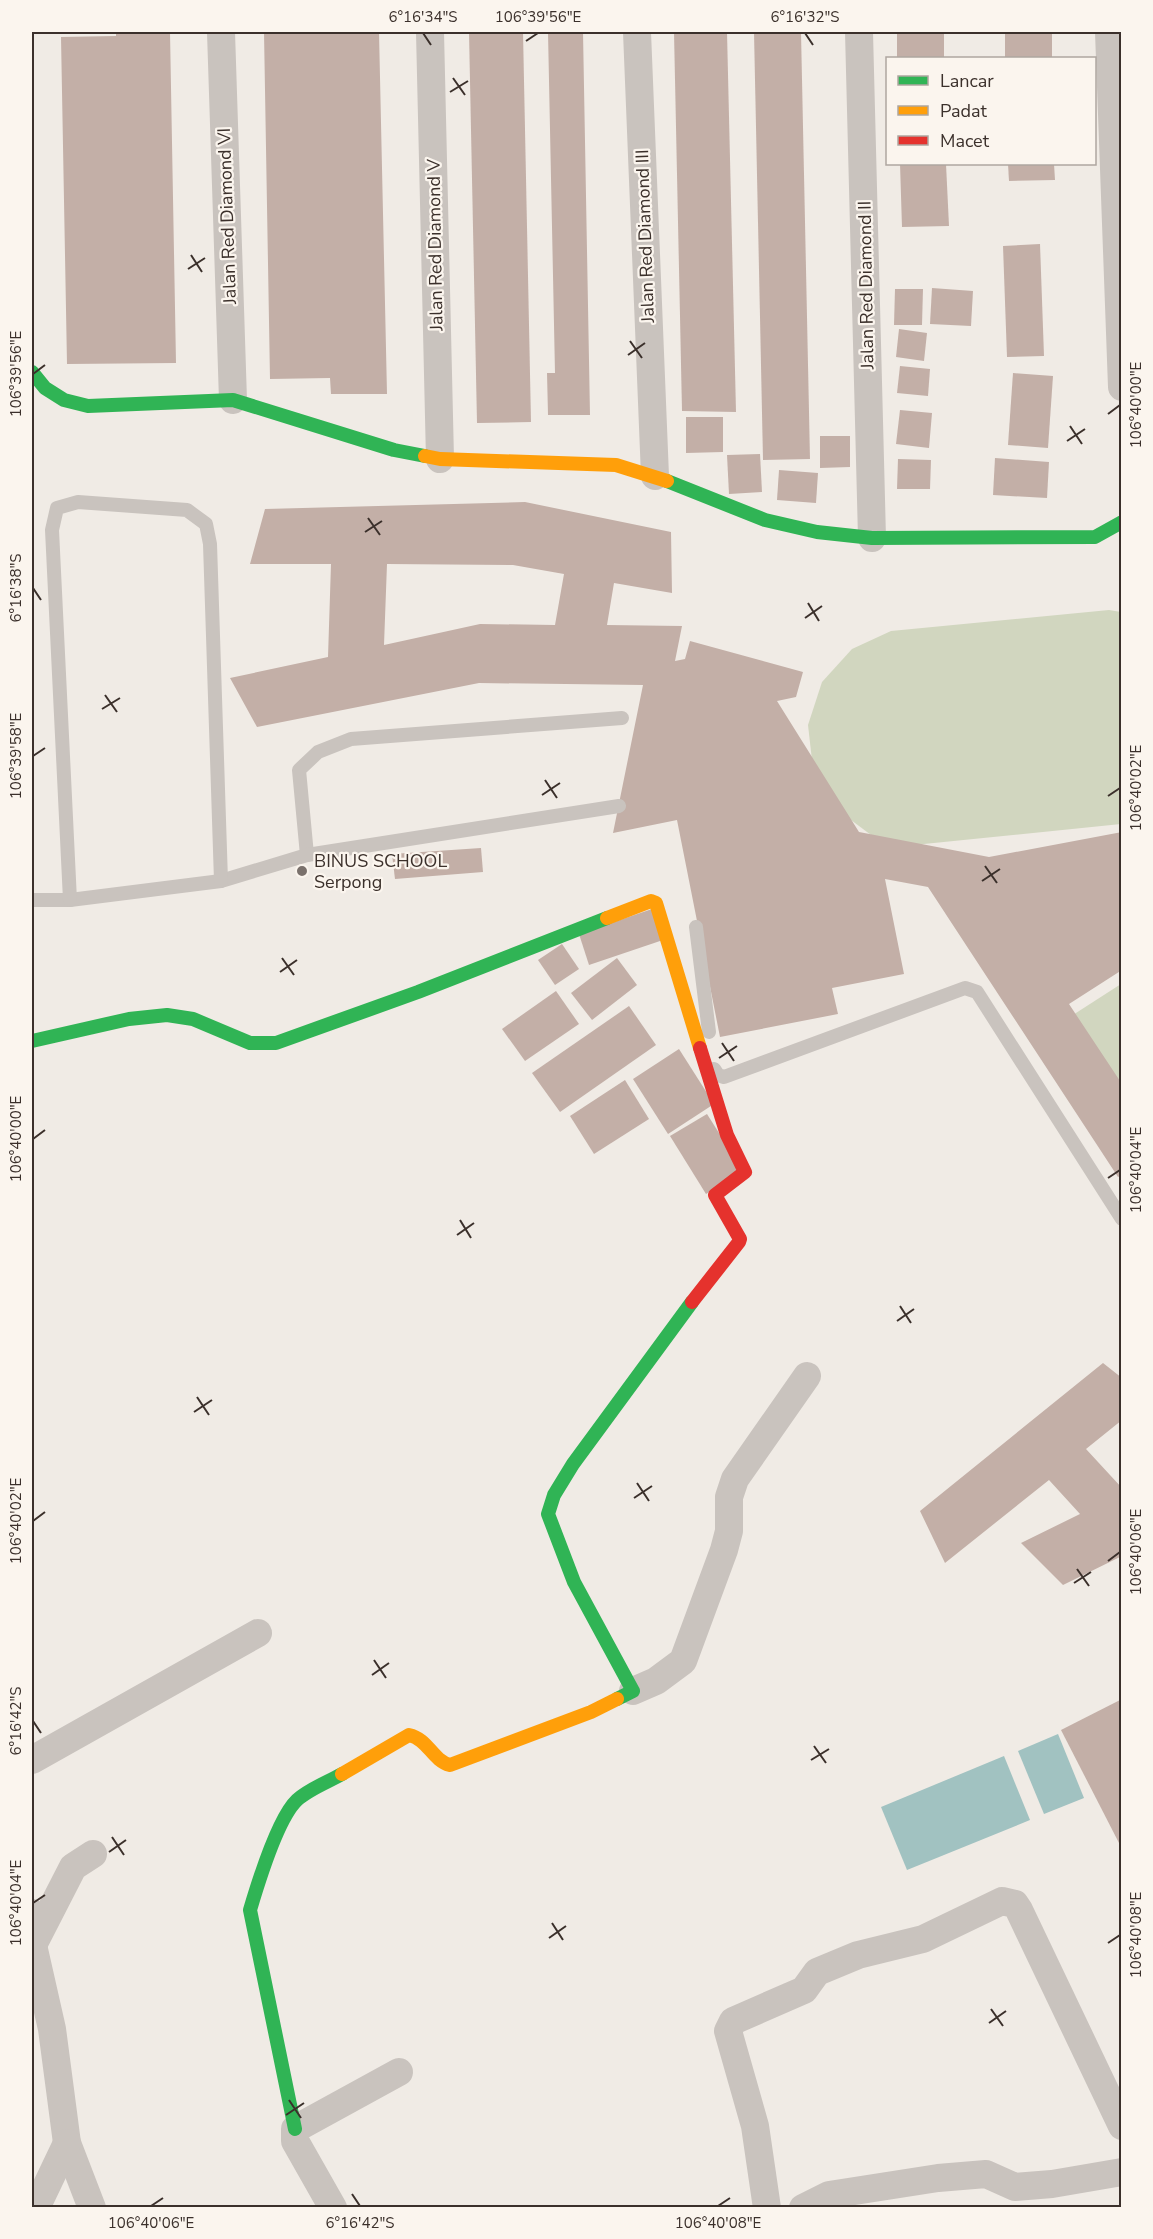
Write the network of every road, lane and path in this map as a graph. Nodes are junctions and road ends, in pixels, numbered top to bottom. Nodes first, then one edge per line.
1 (222, 32) edge
2 (430, 32) edge
3 (637, 32) edge
4 (859, 32) edge
5 (1109, 32) edge
6 (32, 372) edge
7 (1122, 387) edge
8 (233, 400) junction
9 (440, 459) junction
10 (655, 476) junction
11 (1122, 522) edge
12 (872, 538) junction
13 (622, 718) dead end
14 (619, 806) dead end
15 (307, 855) junction
16 (221, 881) junction
17 (32, 900) edge
18 (70, 900) junction
19 (696, 927) dead end
20 (32, 1041) edge
21 (1122, 1219) edge
22 (807, 1376) dead end
23 (258, 1633) dead end
24 (633, 1691) junction
25 (32, 1760) edge
26 (93, 1854) dead end
27 (32, 1913) edge
28 (32, 1945) edge
29 (399, 2072) dead end
30 (1122, 2126) edge
31 (295, 2129) junction
32 (67, 2143) junction
33 (1122, 2172) edge
34 (36, 2208) edge
35 (92, 2208) edge
36 (333, 2208) edge
37 (767, 2208) edge
38 (803, 2208) edge

1 - 8 street, Jalan Red Diamond VI
2 - 9 street, Jalan Red Diamond V
3 - 10 street, Jalan Red Diamond III
4 - 12 street, Jalan Red Diamond II
5 - 7 street
6 - 8 street
8 - 9 street
9 - 10 street
10 - 12 street
11 - 12 street
13 - 15 lane
14 - 15 lane
15 - 16 lane
16 - 18 lane
16 - 18 lane
17 - 18 lane
19 - 21 lane
20 - 24 street
22 - 24 street
23 - 25 street
24 - 31 street
26 - 28 street
27 - 28 street
28 - 32 street
29 - 31 street
30 - 37 street
31 - 36 street
32 - 34 street
32 - 35 street
33 - 38 street

